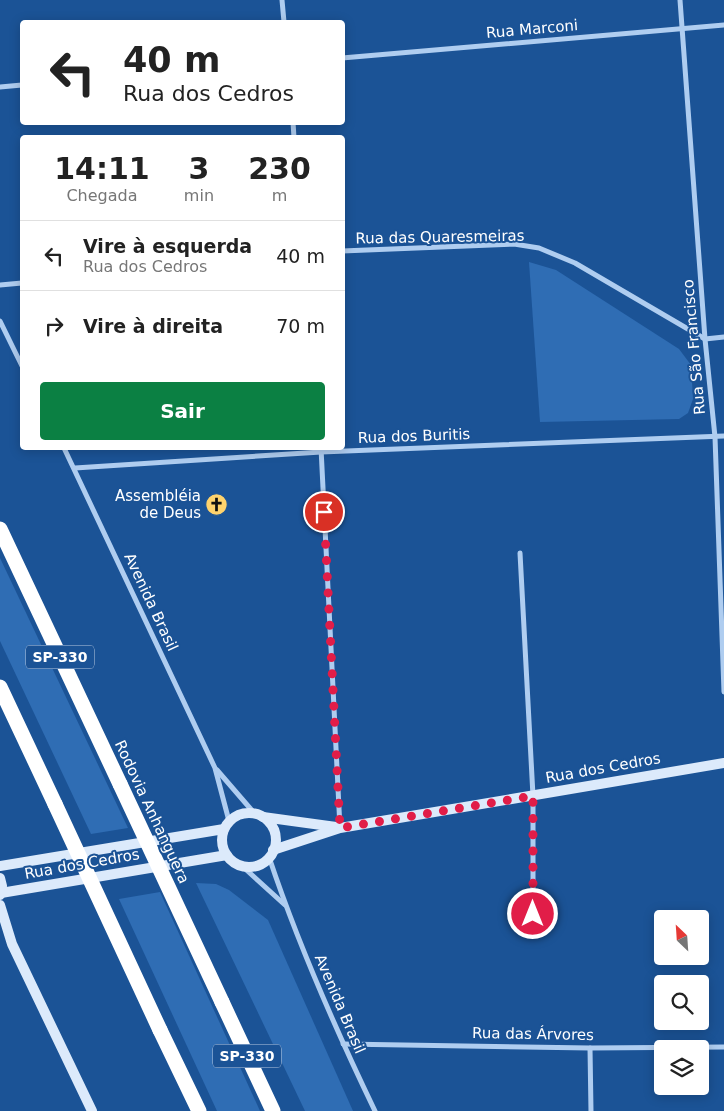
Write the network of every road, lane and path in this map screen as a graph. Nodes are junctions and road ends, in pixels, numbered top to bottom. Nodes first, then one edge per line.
1 (282, 0) edge
2 (680, 0) edge
3 (284, 20) edge
4 (724, 25) edge
5 (683, 28) junction
6 (345, 58) edge
7 (20, 85) edge
8 (0, 87) edge
9 (345, 252) edge
10 (20, 282) edge
11 (0, 285) edge
12 (0, 321) edge
13 (724, 337) edge
14 (705, 339) junction
15 (20, 362) edge
16 (724, 436) edge
17 (715, 437) junction
18 (345, 449) edge
19 (65, 450) edge
20 (321, 450) edge
21 (75, 468) junction
22 (0, 529) edge
23 (520, 553) dead end
24 (0, 687) edge
25 (724, 692) edge
26 (724, 762) edge
27 (215, 768) junction
28 (533, 796) junction
29 (259, 815) junction
30 (227, 825) junction
31 (340, 828) junction
32 (271, 853) junction
33 (227, 855) junction
34 (0, 866) edge
35 (242, 866) junction
36 (0, 878) edge
37 (1, 894) edge
38 (0, 905) edge
39 (285, 905) junction
40 (0, 932) edge
41 (533, 933) dead end
42 (12, 944) junction
43 (343, 1044) junction
44 (724, 1047) edge
45 (590, 1048) junction
46 (92, 1111) edge
47 (199, 1111) edge
48 (273, 1111) edge
49 (375, 1111) edge
50 (591, 1111) edge

1 - 3 street
2 - 5 street, Rua São Francisco
4 - 5 street, Rua Marconi
5 - 6 street, Rua Marconi
5 - 14 street, Rua São Francisco
7 - 8 street
9 - 14 street, Rua das Quaresmeiras
10 - 11 street
12 - 15 street
13 - 14 street
14 - 17 street, Rua São Francisco
16 - 17 street, Rua dos Buritis
17 - 18 street, Rua dos Buritis
17 - 25 street, Rua São Francisco
19 - 21 street, Avenida Brasil
20 - 21 street, Rua dos Buritis
20 - 31 street
21 - 27 street, Avenida Brasil
22 - 48 highway, Rodovia Anhanguera / SP-330, bridge
23 - 28 street
24 - 47 highway, bridge
26 - 28 street, Rua dos Cedros
27 - 29 street, Avenida Brasil
27 - 30 street, Avenida Brasil
28 - 31 street, Rua dos Cedros
28 - 41 street
29 - 30 street
29 - 31 street, Rua dos Cedros
29 - 32 street
30 - 33 street
30 - 34 street, Rua dos Cedros
31 - 32 street, Rua dos Cedros
32 - 35 street
32 - 39 street, Avenida Brasil
33 - 35 street
33 - 37 street, Rua dos Cedros
35 - 39 street, Avenida Brasil
36 - 37 street
38 - 42 street
39 - 43 street, Avenida Brasil
40 - 42 street
42 - 46 street
43 - 45 street, Rua das Árvores
43 - 49 street, Avenida Brasil
44 - 45 street, Rua das Árvores
45 - 50 street

